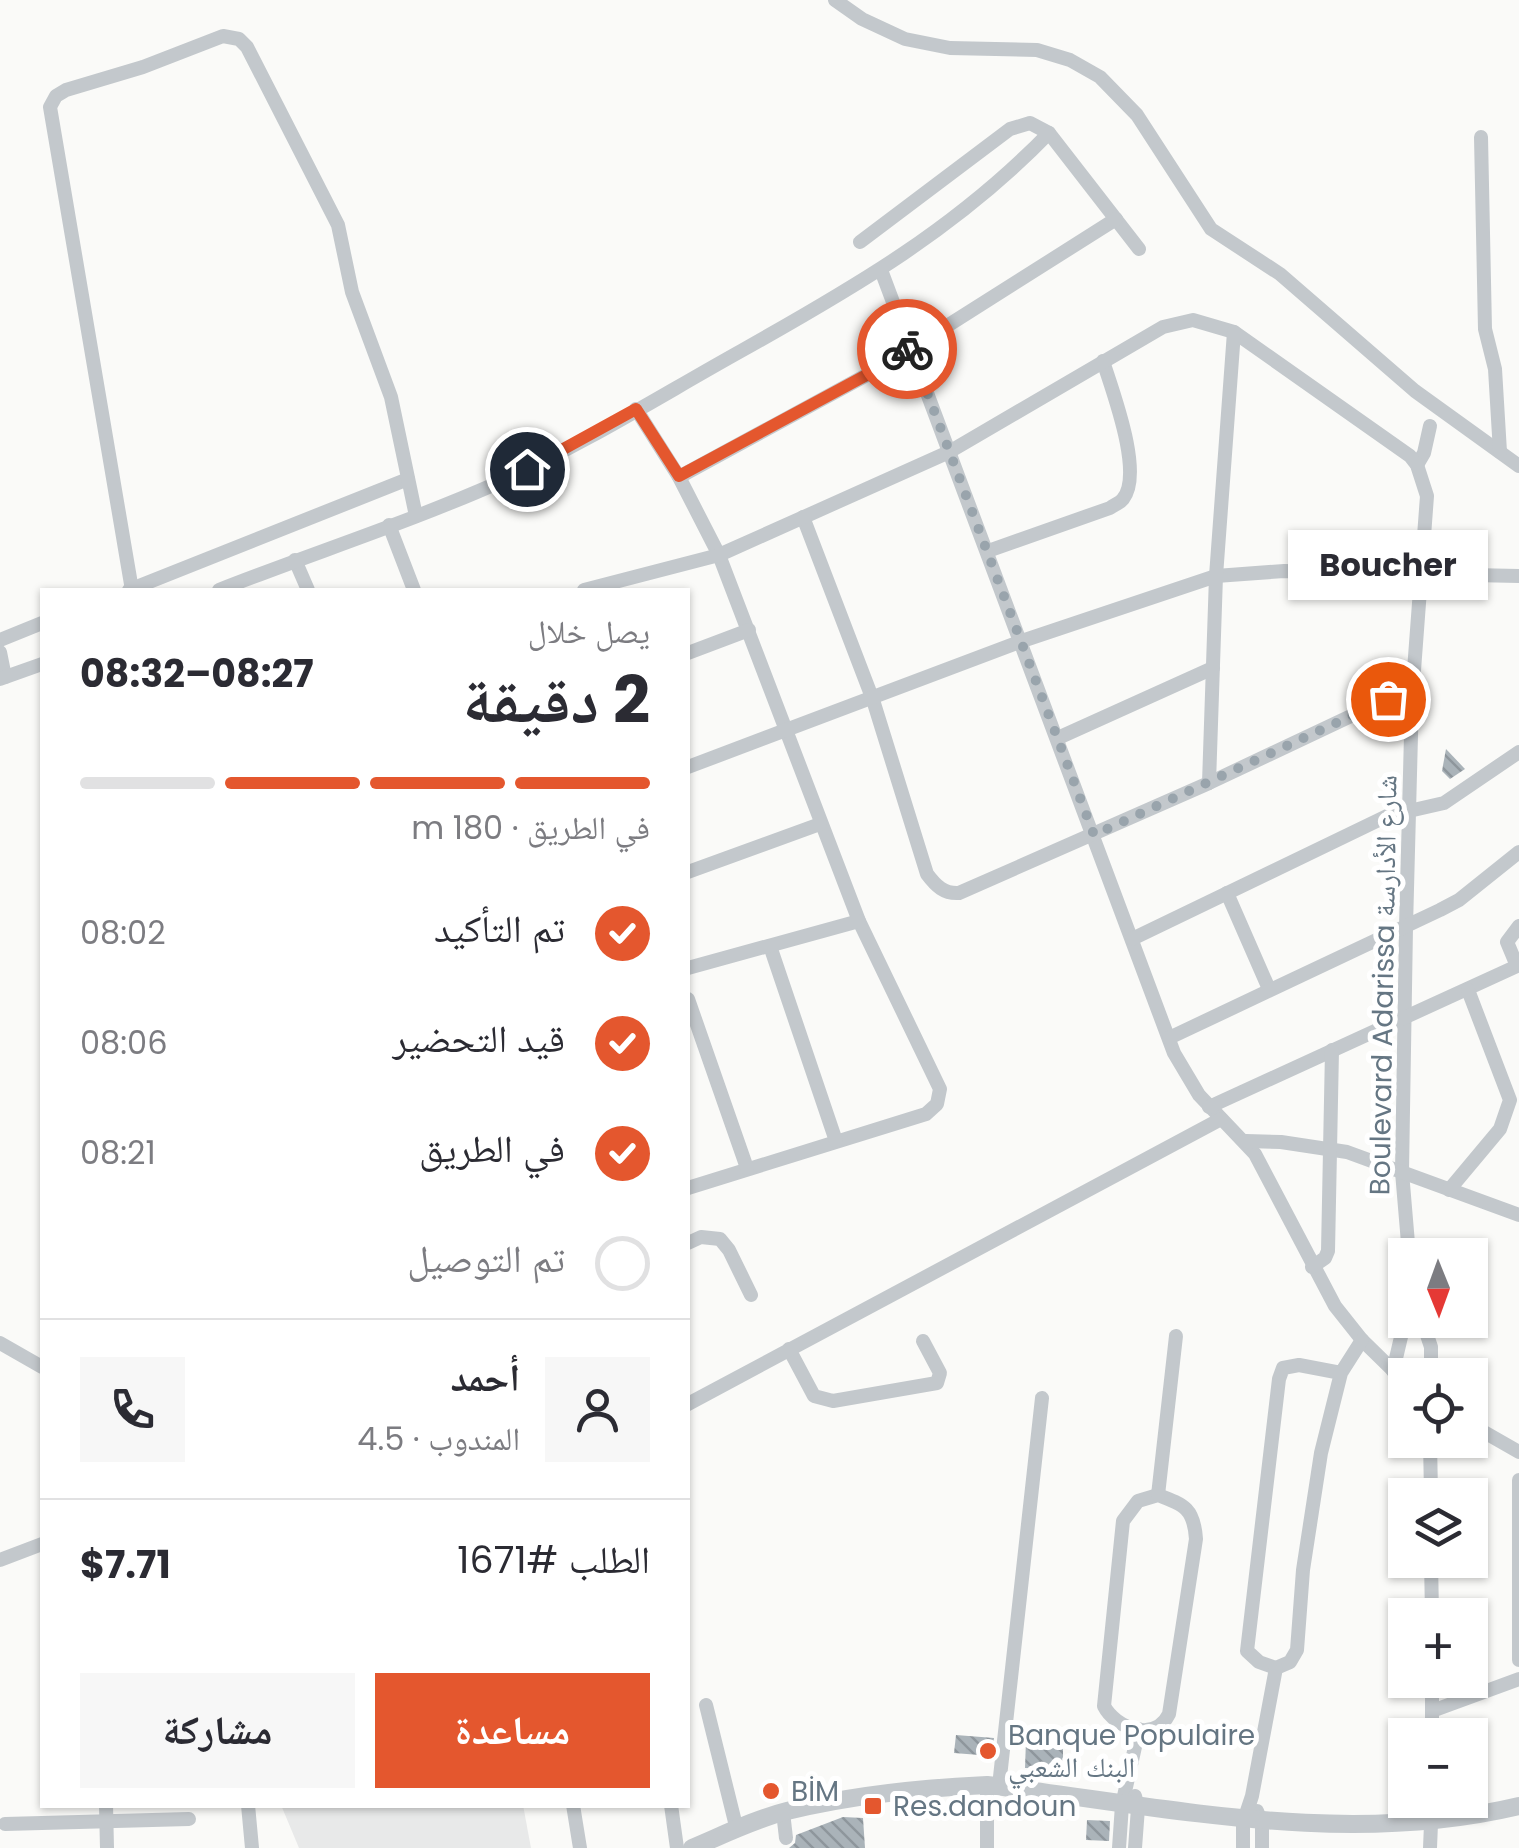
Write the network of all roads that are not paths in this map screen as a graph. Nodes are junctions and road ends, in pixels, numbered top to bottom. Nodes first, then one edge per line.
1 (835, 0) edge
2 (1049, 134) junction
3 (1481, 137) dead end
4 (1116, 218) junction
5 (860, 242) dead end
6 (1139, 248) dead end
7 (881, 270) junction
8 (1234, 332) junction
9 (910, 347) junction
10 (1103, 361) junction
11 (636, 409) junction
12 (1430, 426) dead end
13 (949, 452) junction
14 (1500, 452) junction
15 (1417, 466) junction
16 (1519, 466) edge
17 (679, 476) junction
18 (408, 479) junction
19 (416, 516) junction
20 (803, 517) junction
21 (389, 525) junction
22 (988, 551) junction
23 (719, 555) junction
24 (296, 560) junction
25 (1420, 575) junction
26 (1216, 576) junction
27 (1519, 576) edge
28 (131, 588) edge
29 (136, 588) edge
30 (224, 588) edge
31 (307, 588) edge
32 (413, 588) edge
33 (592, 588) edge
34 (40, 624) edge
35 (749, 630) junction
36 (0, 640) edge
37 (1022, 641) junction
38 (0, 652) edge
39 (690, 652) edge
40 (40, 665) edge
41 (1213, 668) junction
42 (2, 678) edge
43 (1412, 696) junction
44 (872, 700) junction
45 (786, 730) junction
46 (1058, 738) junction
47 (1519, 752) edge
48 (690, 766) edge
49 (1209, 783) junction
50 (1409, 813) junction
51 (820, 824) junction
52 (1094, 835) junction
53 (1519, 852) edge
54 (690, 871) edge
55 (1227, 893) junction
56 (860, 921) junction
57 (1406, 926) junction
58 (1519, 926) edge
59 (1132, 939) junction
60 (770, 946) junction
61 (690, 967) edge
62 (1518, 968) edge
63 (1269, 989) junction
64 (1468, 990) junction
65 (690, 1004) edge
66 (1406, 1016) junction
67 (1168, 1038) junction
68 (1332, 1050) junction
69 (1209, 1107) junction
70 (1221, 1118) junction
71 (836, 1141) junction
72 (1246, 1141) junction
73 (1331, 1149) junction
74 (747, 1168) junction
75 (1402, 1172) junction
76 (690, 1187) edge
77 (1449, 1190) junction
78 (1519, 1216) edge
79 (1408, 1238) edge
80 (690, 1242) edge
81 (1312, 1268) junction
82 (752, 1295) dead end
83 (1176, 1336) dead end
84 (1362, 1340) junction
85 (923, 1342) dead end
86 (0, 1343) edge
87 (789, 1349) junction
88 (40, 1366) edge
89 (1388, 1368) edge
90 (1341, 1374) junction
91 (1042, 1398) dead end
92 (690, 1403) edge
93 (1488, 1434) edge
94 (1519, 1452) edge
95 (1519, 1480) edge
96 (1158, 1495) junction
97 (1519, 1512) edge
98 (40, 1545) edge
99 (0, 1560) edge
100 (1519, 1660) edge
101 (1276, 1668) junction
102 (1519, 1679) edge
103 (1432, 1698) edge
104 (706, 1705) dead end
105 (1432, 1710) junction
106 (1432, 1718) edge
107 (1139, 1730) junction
108 (993, 1786) junction
109 (1519, 1806) edge
110 (1130, 1807) junction
111 (106, 1808) edge
112 (248, 1808) edge
113 (574, 1808) edge
114 (671, 1808) edge
115 (783, 1812) junction
116 (1432, 1818) edge
117 (189, 1819) dead end
118 (107, 1821) junction
119 (1252, 1823) junction
120 (5, 1824) dead end
121 (1432, 1824) junction
122 (737, 1830) junction
123 (786, 1838) dead end
124 (106, 1848) edge
125 (252, 1848) edge
126 (580, 1848) edge
127 (677, 1848) edge
128 (692, 1848) edge
129 (987, 1848) edge
130 (1118, 1848) edge
131 (1135, 1848) edge
132 (1243, 1848) edge
133 (1262, 1848) edge
134 (1430, 1848) edge

1 - 14 street
2 - 4 street
2 - 5 street
2 - 7 street
3 - 14 street
4 - 6 street
4 - 9 street
7 - 9 street
7 - 11 street
8 - 10 street
8 - 15 street
8 - 26 street
9 - 13 street
9 - 17 street
10 - 13 street
10 - 22 street
11 - 17 street
11 - 19 street
12 - 15 street
13 - 20 street
13 - 22 street
14 - 16 street
15 - 25 street, Boulevard Adarissa شارع الأدارسة
17 - 23 street
18 - 19 street
18 - 28 street
18 - 29 street
19 - 21 street
20 - 23 street
20 - 44 street
21 - 24 street
21 - 32 street
22 - 37 street
23 - 33 street
23 - 35 street
24 - 30 street
24 - 31 street
25 - 26 street
25 - 27 street
25 - 43 street, Boulevard Adarissa شارع الأدارسة
26 - 37 street
26 - 41 street
34 - 36 street
35 - 39 street
35 - 45 street
37 - 44 street
37 - 46 street
38 - 42 street
40 - 42 street
41 - 46 street
41 - 49 street
43 - 49 street
43 - 50 street, Boulevard Adarissa شارع الأدارسة
44 - 45 street
44 - 52 street
45 - 48 street
45 - 51 street
46 - 52 street
47 - 50 street
49 - 52 street
50 - 55 street
50 - 57 street, Boulevard Adarissa شارع الأدارسة
51 - 54 street
51 - 56 street
52 - 59 street
53 - 57 street
55 - 59 street
55 - 63 street
56 - 60 street
56 - 71 street
57 - 63 street
57 - 66 street, Boulevard Adarissa شارع الأدارسة
58 - 62 street
59 - 67 street
60 - 61 street
60 - 71 street
62 - 64 street
63 - 67 street
64 - 66 street
64 - 77 street
65 - 74 street
66 - 68 street
66 - 75 street, Boulevard Adarissa شارع الأدارسة
67 - 69 street
68 - 69 street
68 - 73 street
69 - 70 street
70 - 72 street
70 - 87 street
71 - 74 street
72 - 73 street
72 - 81 street
73 - 75 street
73 - 81 street
74 - 76 street
75 - 77 street
75 - 79 street, Boulevard Adarissa شارع الأدارسة
77 - 78 street
80 - 82 street
81 - 84 street
83 - 96 street
84 - 89 street
84 - 90 street
85 - 87 street
86 - 88 street
87 - 92 street
90 - 101 street
90 - 101 street
91 - 108 street
93 - 94 street
95 - 97 street
96 - 107 street
96 - 107 street
97 - 100 street
98 - 99 street
101 - 119 street
102 - 105 street
103 - 105 street
104 - 122 street
105 - 106 street
107 - 110 street
108 - 110 street
108 - 115 street
108 - 129 street
109 - 121 street
110 - 119 street
110 - 130 street
110 - 131 street
111 - 118 street
112 - 125 street
113 - 126 street
114 - 127 street
115 - 122 street
115 - 123 street
116 - 121 street
117 - 118 street
118 - 120 street
118 - 124 street
119 - 121 street
119 - 132 street
119 - 133 street
121 - 134 street
122 - 128 street

